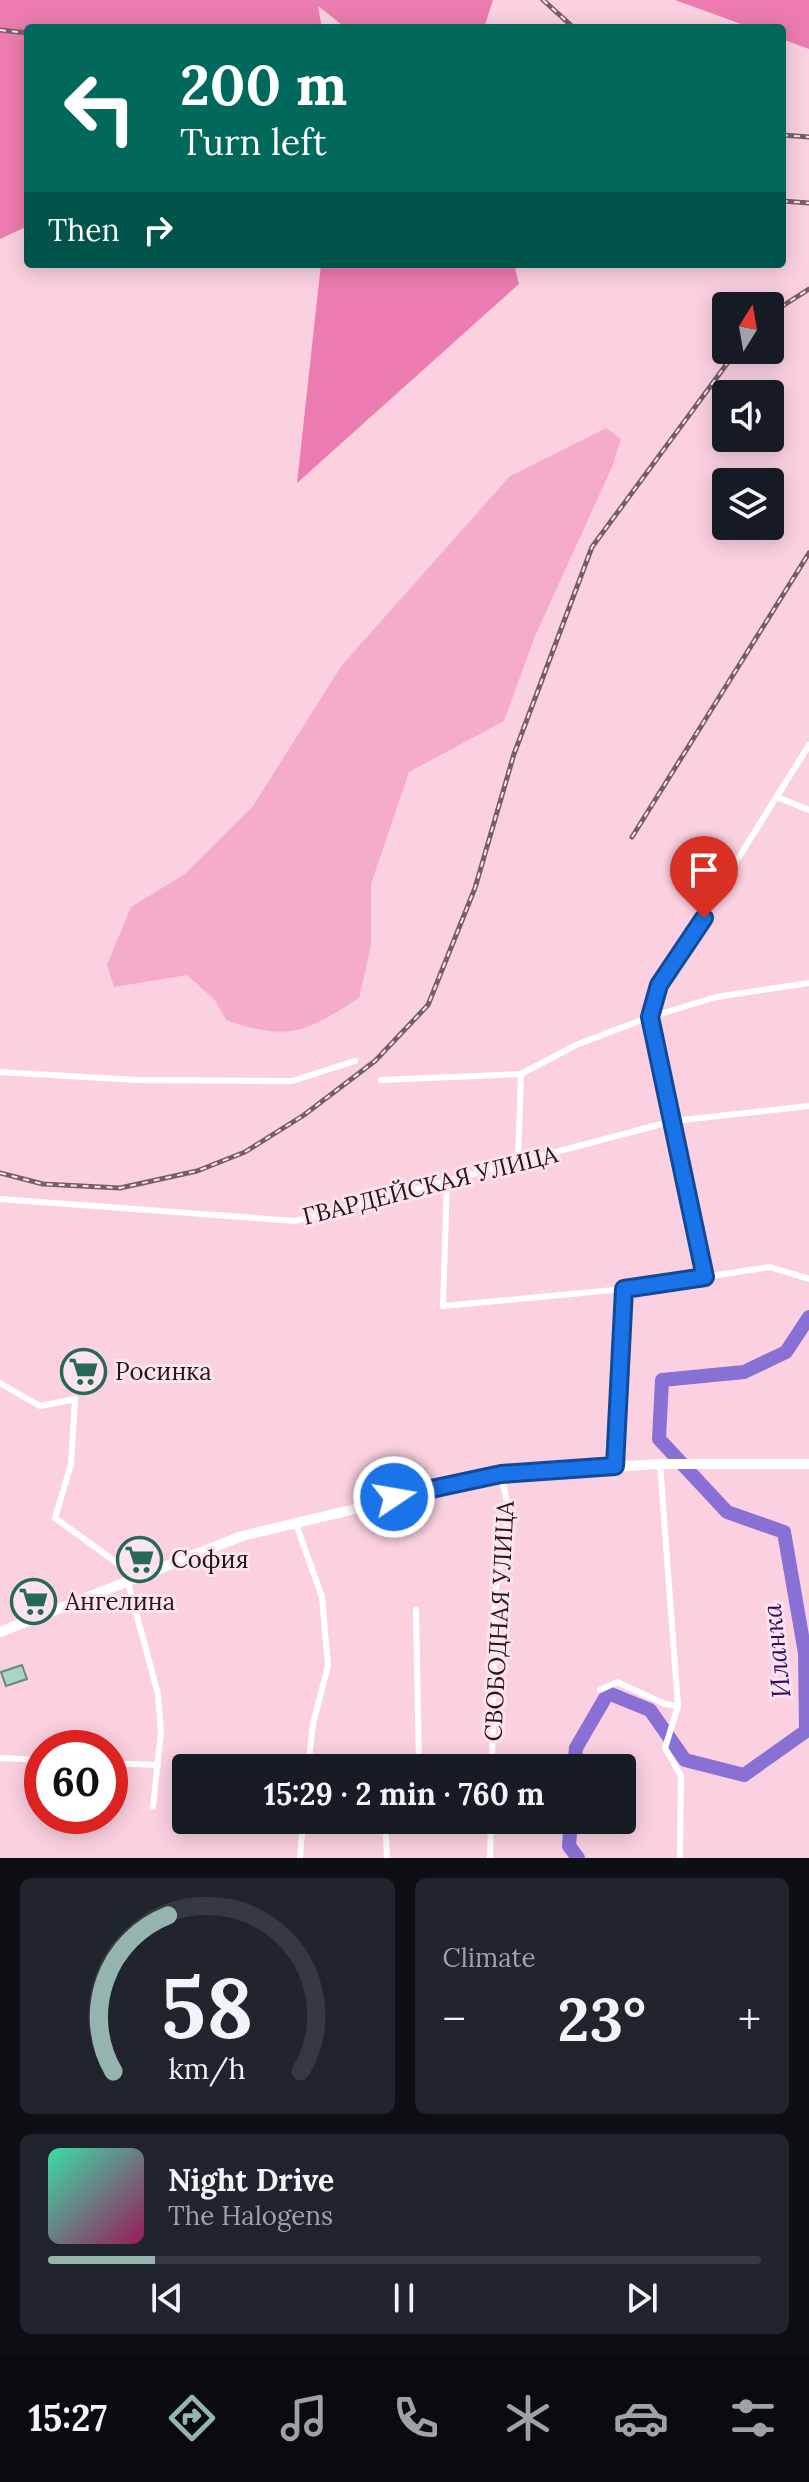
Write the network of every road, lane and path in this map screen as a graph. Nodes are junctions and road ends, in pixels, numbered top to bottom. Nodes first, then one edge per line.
1 (809, 745) edge
2 (777, 797) junction
3 (809, 810) edge
4 (809, 983) edge
5 (650, 1017) junction
6 (355, 1061) dead end
7 (0, 1072) edge
8 (521, 1074) junction
9 (381, 1080) dead end
10 (809, 1106) edge
11 (673, 1121) junction
12 (518, 1160) junction
13 (447, 1180) junction
14 (0, 1199) edge
15 (705, 1277) junction
16 (809, 1279) edge
17 (624, 1289) junction
18 (0, 1383) edge
19 (663, 1464) junction
20 (809, 1464) edge
21 (615, 1466) junction
22 (501, 1474) junction
23 (295, 1521) junction
24 (128, 1581) junction
25 (416, 1610) dead end
26 (0, 1632) edge
27 (600, 1690) dead end
28 (678, 1706) junction
29 (310, 1754) edge
30 (419, 1754) edge
31 (492, 1754) edge
32 (0, 1758) edge
33 (24, 1759) edge
34 (128, 1764) edge
35 (158, 1765) junction
36 (153, 1807) dead end
37 (302, 1834) edge
38 (386, 1834) edge
39 (491, 1834) edge
40 (300, 1858) edge
41 (387, 1858) edge
42 (490, 1858) edge
43 (680, 1858) edge

1 - 2 street
2 - 3 street
2 - 5 street
4 - 5 street
5 - 8 street
5 - 11 street
6 - 7 street
8 - 9 street
8 - 12 street
10 - 11 street, ГВАРДЕЙСКАЯ УЛИЦА
11 - 12 street, ГВАРДЕЙСКАЯ УЛИЦА
11 - 15 street
12 - 13 street, ГВАРДЕЙСКАЯ УЛИЦА
13 - 14 street, ГВАРДЕЙСКАЯ УЛИЦА
13 - 17 street
15 - 16 street
15 - 17 street
17 - 21 street
18 - 24 street
19 - 20 main road
19 - 21 main road
19 - 28 street
21 - 22 main road
22 - 23 main road
22 - 31 street, СВОБОДНАЯ УЛИЦА
23 - 24 main road
23 - 29 street
24 - 26 main road
24 - 35 street
25 - 30 street
27 - 28 street
28 - 43 street
32 - 33 street
34 - 35 street
35 - 36 street
37 - 40 street
38 - 41 street
39 - 42 street

